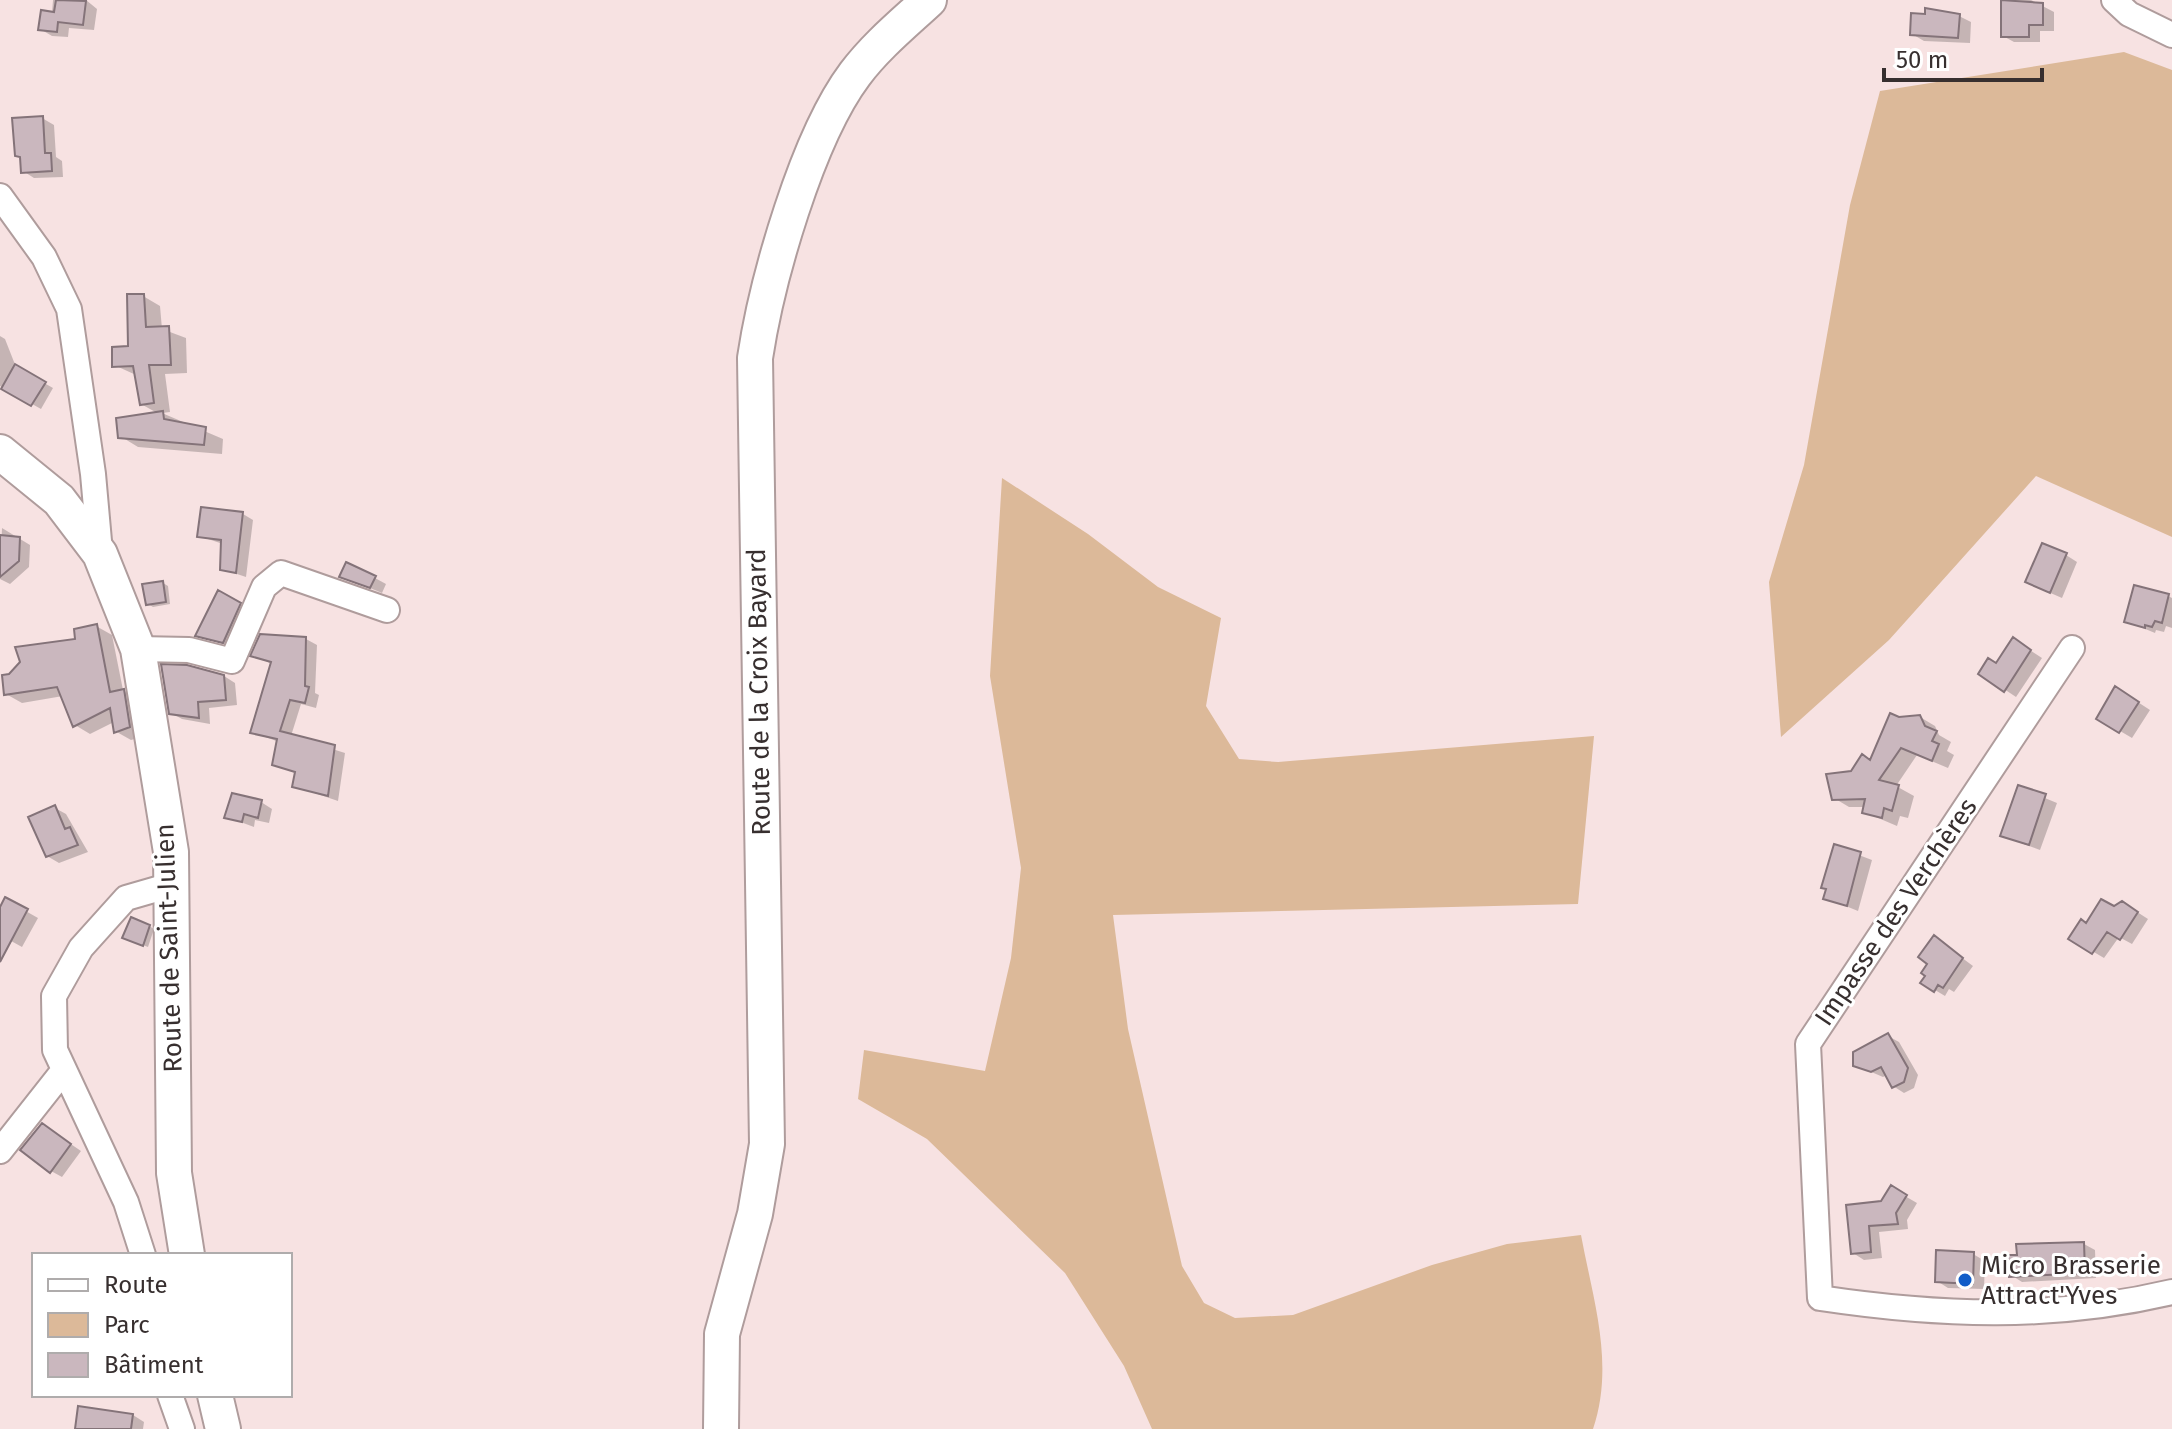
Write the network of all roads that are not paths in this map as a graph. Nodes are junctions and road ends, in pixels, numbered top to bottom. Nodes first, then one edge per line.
1 (929, 0) edge
2 (2114, 0) edge
3 (2172, 35) edge
4 (0, 196) edge
5 (0, 452) edge
6 (100, 554) junction
7 (387, 610) dead end
8 (2072, 648) dead end
9 (138, 649) junction
10 (171, 885) junction
11 (64, 1070) junction
12 (0, 1151) edge
13 (142, 1253) edge
14 (187, 1253) edge
15 (2172, 1292) edge
16 (171, 1397) edge
17 (215, 1397) edge
18 (182, 1429) edge
19 (223, 1429) edge
20 (721, 1429) edge

1 - 20 main road, Route de la Croix Bayard
2 - 3 street
4 - 6 street
5 - 6 main road, Route de Saint-Julien
6 - 9 main road, Route de Saint-Julien
7 - 9 street
8 - 15 street, Impasse des Verchères
9 - 10 main road, Route de Saint-Julien
10 - 11 street
10 - 14 main road, Route de Saint-Julien
11 - 12 street
11 - 13 street
16 - 18 street
17 - 19 main road

